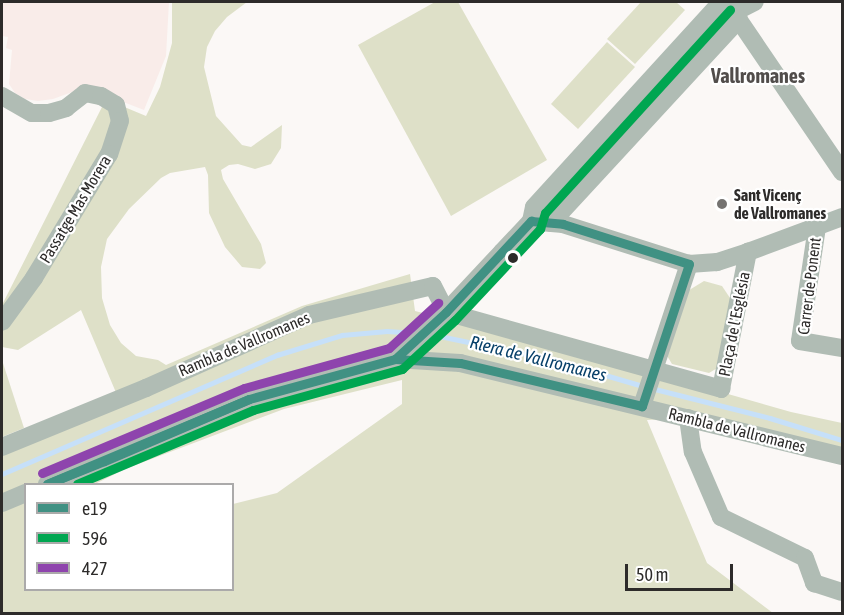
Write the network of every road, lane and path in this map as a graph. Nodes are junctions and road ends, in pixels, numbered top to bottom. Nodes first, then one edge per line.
1 (755, 2) edge
2 (730, 9) edge
3 (2, 96) edge
4 (843, 172) edge
5 (843, 217) edge
6 (531, 221) junction
7 (551, 223) junction
8 (817, 227) junction
9 (748, 252) junction
10 (689, 264) junction
11 (446, 312) junction
12 (2, 322) edge
13 (843, 348) edge
14 (395, 359) junction
15 (654, 369) junction
16 (642, 406) junction
17 (688, 418) junction
18 (2, 447) edge
19 (843, 456) edge
20 (49, 483) edge
21 (24, 494) edge
22 (2, 503) edge
23 (843, 592) edge

1 - 2 street
2 - 4 street
2 - 6 street
2 - 7 street
3 - 12 street, Passatge Mas Morera
5 - 8 street
6 - 7 street
6 - 11 street
7 - 10 street
8 - 9 street
8 - 13 street, Carrer de Ponent
9 - 10 street, Plaça de l'Església
9 - 15 street, Plaça de l'Església
10 - 15 street
11 - 14 street
11 - 15 street
11 - 18 street, Rambla de Vallromanes
14 - 16 street, Rambla de Vallromanes
14 - 20 street, Rambla de Vallromanes
15 - 16 street
16 - 17 street, Rambla de Vallromanes
17 - 19 street, Rambla de Vallromanes
17 - 23 street
21 - 22 street

